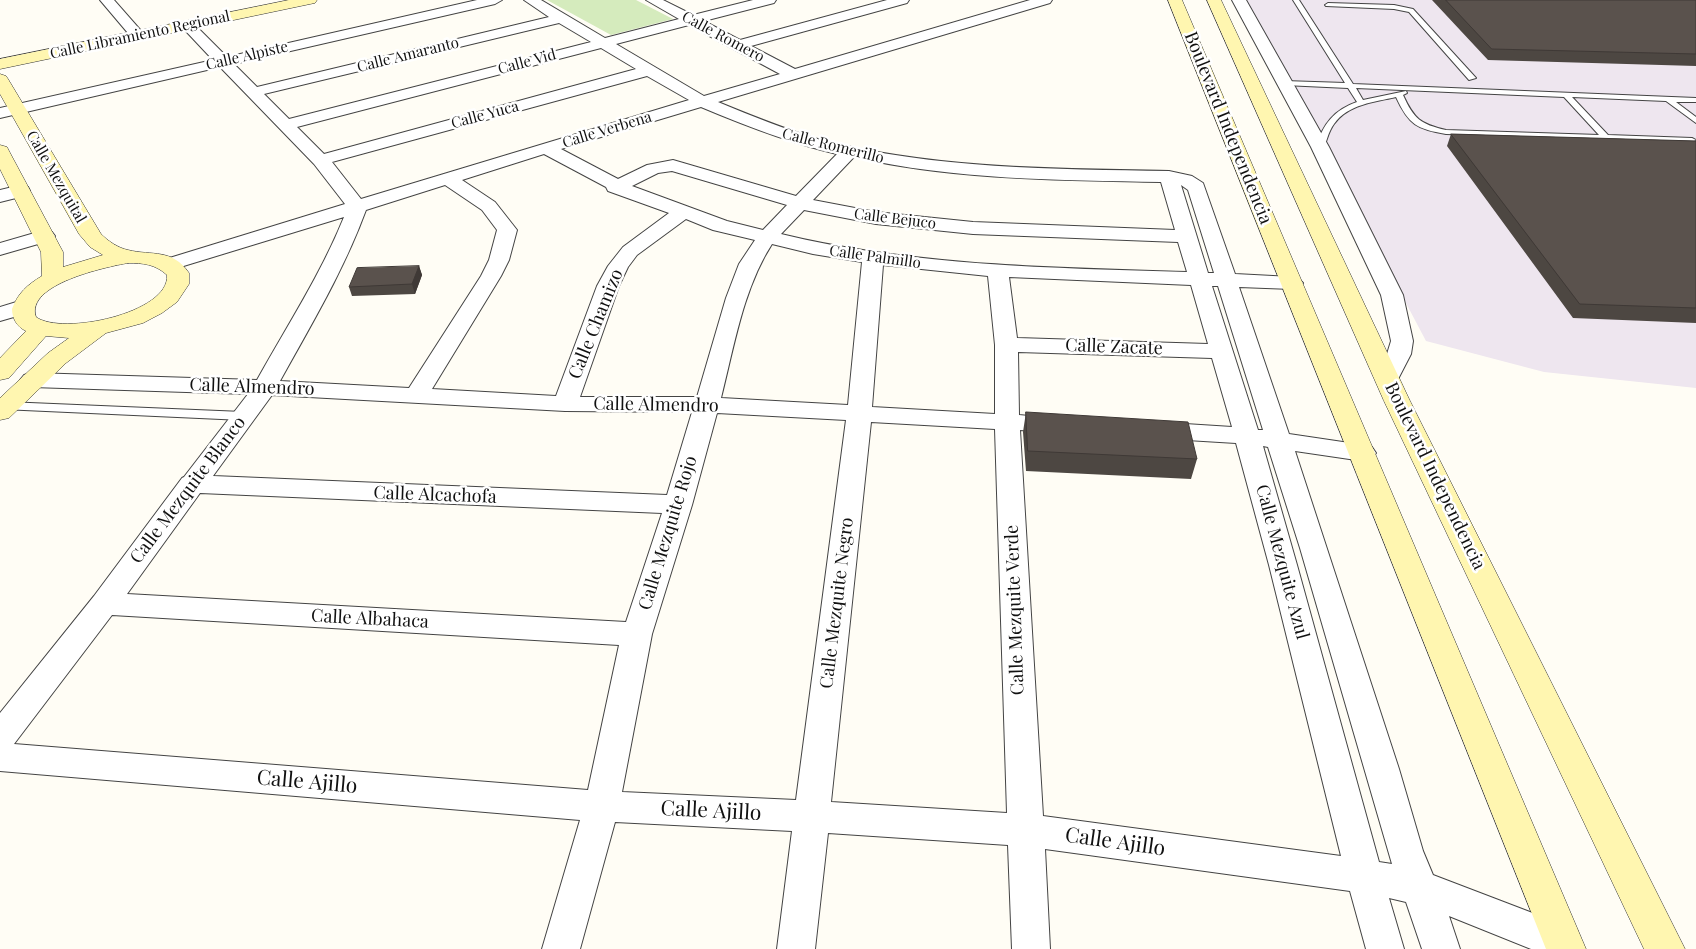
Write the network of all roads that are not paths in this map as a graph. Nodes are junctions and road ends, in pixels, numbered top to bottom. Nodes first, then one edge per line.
1 (108, 0) edge
2 (263, 0) edge
3 (310, 0) edge
4 (495, 0) edge
5 (531, 0) edge
6 (653, 0) edge
7 (768, 0) edge
8 (902, 0) edge
9 (1045, 0) edge
10 (1175, 0) edge
11 (1214, 0) edge
12 (1239, 0) edge
13 (1296, 0) edge
14 (1019, 3) edge
15 (1328, 6) dead end
16 (561, 18) junction
17 (691, 20) junction
18 (188, 26) junction
19 (134, 32) junction
20 (602, 43) junction
21 (738, 45) junction
22 (0, 54) edge
23 (224, 61) junction
24 (0, 64) edge
25 (650, 70) junction
26 (793, 74) junction
27 (1472, 78) dead end
28 (0, 80) edge
29 (1284, 83) junction
30 (1352, 87) junction
31 (1417, 90) junction
32 (254, 92) junction
33 (1399, 94) junction
34 (1567, 96) junction
35 (1668, 99) junction
36 (1696, 100) edge
37 (702, 101) junction
38 (1362, 104) junction
39 (9, 111) edge
40 (1696, 121) edge
41 (286, 125) junction
42 (1606, 137) junction
43 (1692, 140) edge
44 (1320, 147) junction
45 (546, 148) junction
46 (0, 152) edge
47 (848, 153) junction
48 (320, 160) junction
49 (1169, 176) junction
50 (447, 178) junction
51 (615, 187) junction
52 (21, 191) junction
53 (0, 196) edge
54 (799, 203) junction
55 (357, 207) junction
56 (682, 213) junction
57 (45, 236) junction
58 (1186, 236) junction
59 (765, 239) junction
60 (0, 249) edge
61 (128, 257) junction
62 (873, 258) junction
63 (170, 264) junction
64 (998, 271) junction
65 (1211, 278) junction
66 (52, 279) junction
67 (1292, 283) junction
68 (23, 307) junction
69 (0, 314) edge
70 (40, 329) junction
71 (97, 329) junction
72 (1006, 345) junction
73 (1221, 351) junction
74 (5, 362) edge
75 (1388, 378) junction
76 (32, 380) junction
77 (265, 387) junction
78 (416, 395) junction
79 (565, 404) junction
80 (708, 405) junction
81 (3, 409) edge
82 (859, 414) junction
83 (243, 416) junction
84 (1007, 422) junction
85 (1087, 426) edge
86 (1127, 429) edge
87 (1247, 436) junction
88 (1280, 440) junction
89 (1363, 453) junction
90 (191, 484) junction
91 (678, 506) junction
92 (104, 604) junction
93 (637, 634) junction
94 (0, 737) edge
95 (0, 757) edge
96 (602, 806) junction
97 (811, 816) junction
98 (1025, 830) junction
99 (1364, 876) junction
100 (1420, 886) junction
101 (1564, 946) edge
102 (561, 949) edge
103 (796, 949) edge
104 (1031, 949) edge
105 (1385, 949) edge
106 (1441, 949) edge
107 (1665, 949) edge

1 - 19 street
2 - 19 main road, Calle Libramiento Regional
3 - 18 main road, Calle Libramiento Regional
4 - 23 street, Calle Alpiste
5 - 16 street, Calle Romerillo
6 - 17 street, Calle Romero
7 - 17 street, Calle Vid
8 - 21 street
9 - 14 street, Calle Verbena
10 - 67 main road, Boulevard Independencia
11 - 75 main road, Boulevard Independencia
12 - 29 street
13 - 30 lane
14 - 26 street, Calle Verbena
15 - 27 lane
16 - 20 street, Calle Romerillo
16 - 32 street, Calle Amaranto
17 - 20 street, Calle Vid
17 - 21 street, Calle Romero
18 - 19 main road, Calle Libramiento Regional
18 - 23 street
19 - 22 main road, Calle Libramiento Regional
19 - 24 main road, Calle Libramiento Regional
20 - 25 street, Calle Romerillo
20 - 41 street, Calle Vid
21 - 26 street, Calle Romero
23 - 32 street
23 - 39 street, Calle Alpiste
25 - 37 street, Calle Romerillo
25 - 48 street, Calle Yuca
26 - 37 street, Calle Verbena
28 - 39 main road, Calle Mezquital
29 - 30 lane
29 - 44 street
30 - 31 lane
30 - 38 lane
31 - 33 lane
31 - 34 lane
32 - 41 street
33 - 38 lane
33 - 42 lane
34 - 35 lane
34 - 42 lane
35 - 36 lane
35 - 40 lane
37 - 45 street, Calle Verbena
37 - 47 street, Calle Romerillo
38 - 44 lane
39 - 61 main road, Calle Mezquital
41 - 48 street
42 - 43 lane
44 - 75 street
45 - 50 street, Calle Verbena
45 - 51 street, Calle Palmillo
46 - 52 main road, Calle Mezquital
47 - 49 street, Calle Romerillo
47 - 54 street, Calle Mezquite Rojo
48 - 55 street
49 - 58 street, Calle Mezquite Azul
49 - 65 street, Calle Romerillo
50 - 55 street, Calle Verbena
50 - 78 street
51 - 54 street, Calle Bejuco
51 - 56 street, Calle Palmillo
52 - 53 street
52 - 57 main road, Calle Mezquital
54 - 58 street, Calle Bejuco
54 - 59 street, Calle Mezquite Rojo
55 - 63 street, Calle Verbena
55 - 77 street, Calle Mezquite Blanco
56 - 59 street, Calle Palmillo
56 - 79 street, Calle Chamizo
57 - 60 street
57 - 66 main road, Calle Mezquital
58 - 65 street, Calle Mezquite Azul
59 - 62 street, Calle Palmillo
59 - 80 street, Calle Mezquite Rojo
61 - 63 main road
61 - 66 main road
62 - 64 street, Calle Palmillo
62 - 82 street, Calle Mezquite Negro
63 - 71 main road
64 - 65 street, Calle Palmillo
64 - 72 street, Calle Mezquite Verde
65 - 67 street, Calle Palmillo
65 - 73 street, Calle Mezquite Azul
65 - 88 street
66 - 68 main road
67 - 89 main road, Boulevard Independencia
68 - 69 street
68 - 70 main road
70 - 71 main road
70 - 74 main road
71 - 76 main road
72 - 73 street, Calle Zacate
72 - 84 street, Calle Mezquite Verde
73 - 87 street, Calle Mezquite Azul
75 - 107 main road, Boulevard Independencia
76 - 77 street, Calle Almendro
76 - 81 main road
77 - 78 street, Calle Almendro
77 - 83 street, Calle Mezquite Blanco
78 - 79 street, Calle Almendro
79 - 80 street, Calle Almendro
80 - 82 street, Calle Almendro
80 - 91 street, Calle Mezquite Rojo
81 - 83 lane
82 - 84 street, Calle Almendro
82 - 97 street, Calle Mezquite Negro
83 - 90 street, Calle Mezquite Blanco
84 - 85 street, Calle Almendro
84 - 98 street, Calle Mezquite Verde
86 - 87 street
87 - 88 street
87 - 99 street, Calle Mezquite Azul
88 - 89 street
88 - 100 street
89 - 101 main road, Boulevard Independencia
90 - 91 street, Calle Alcachofa
90 - 92 street, Calle Mezquite Blanco
91 - 93 street, Calle Mezquite Rojo
92 - 93 street, Calle Albahaca
92 - 94 street, Calle Mezquite Blanco
93 - 96 street, Calle Mezquite Rojo
95 - 96 street, Calle Ajillo
96 - 97 street, Calle Ajillo
96 - 102 street, Calle Mezquite Rojo
97 - 98 street, Calle Ajillo
97 - 103 street, Calle Mezquite Negro
98 - 99 street, Calle Ajillo
98 - 104 street, Calle Mezquite Verde
99 - 100 street, Calle Ajillo
99 - 105 street, Calle Mezquite Azul
100 - 101 street, Calle Ajillo
100 - 106 street

